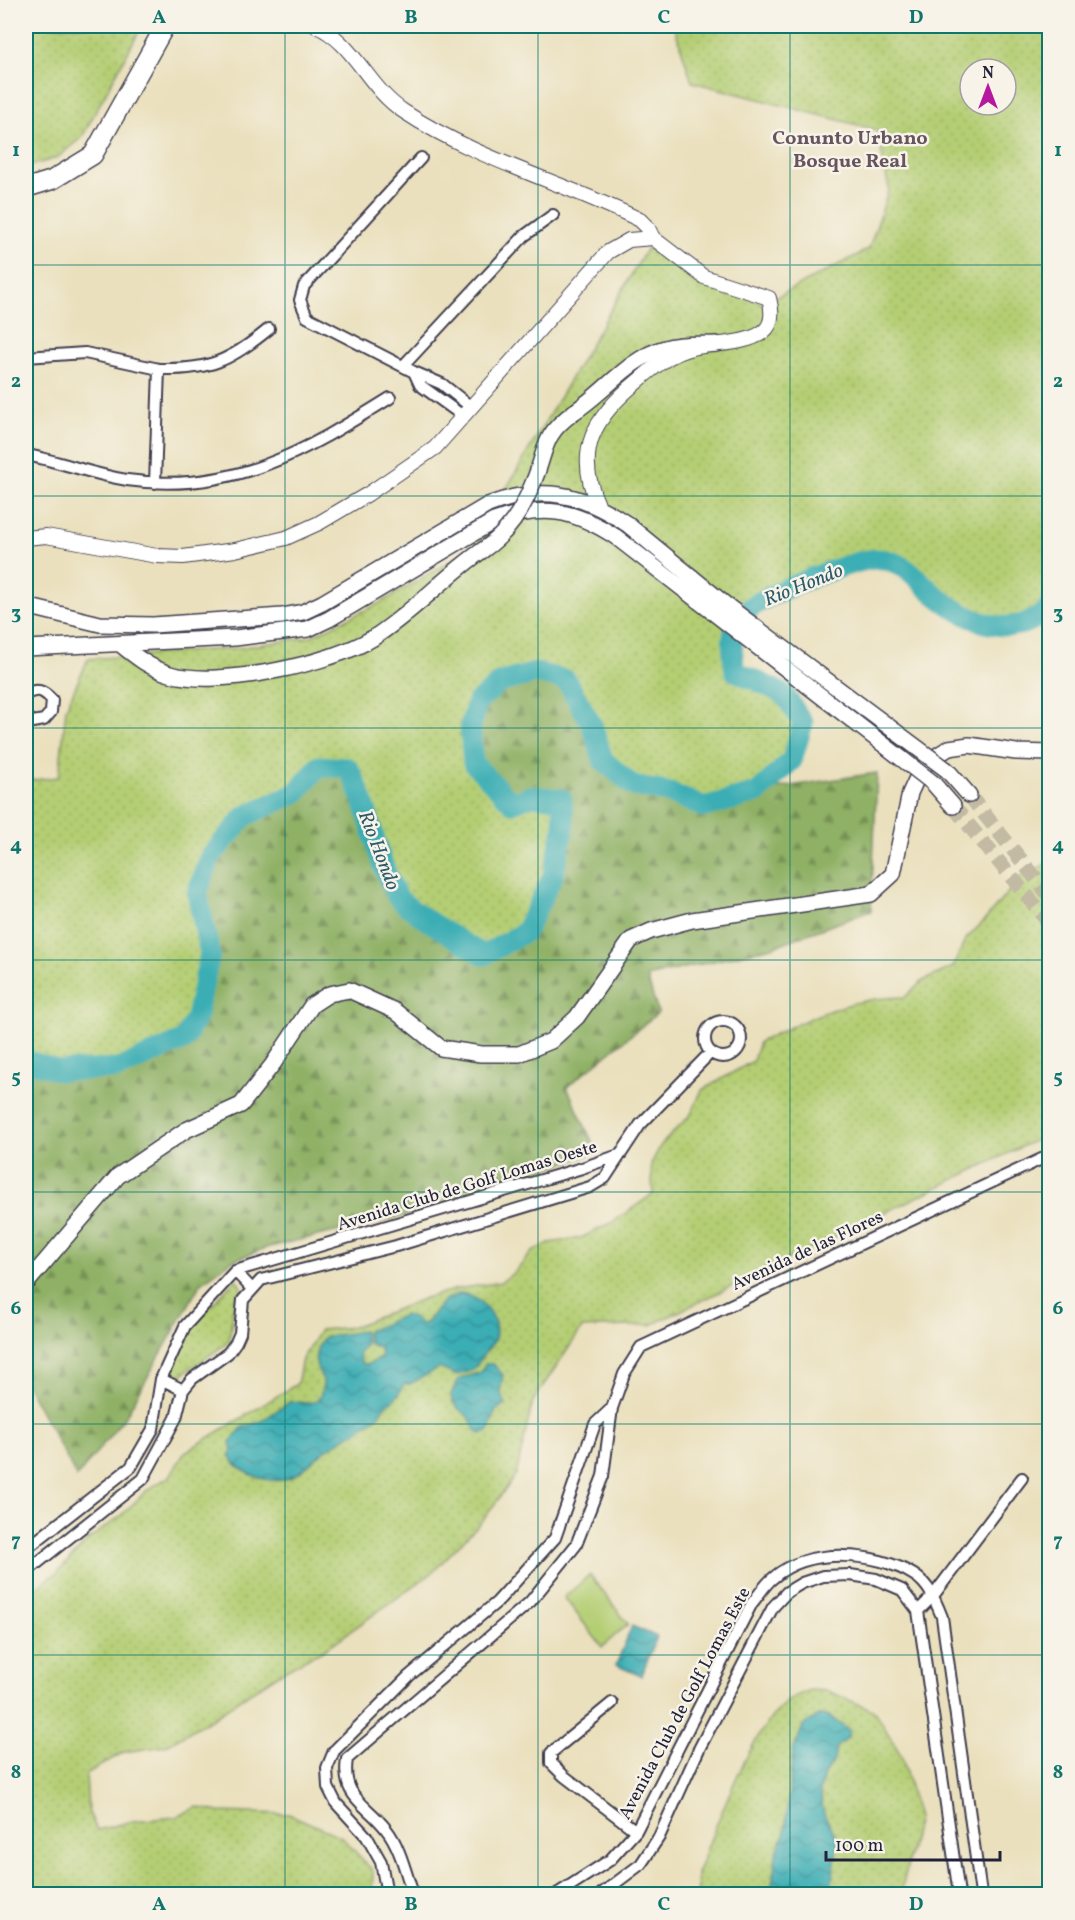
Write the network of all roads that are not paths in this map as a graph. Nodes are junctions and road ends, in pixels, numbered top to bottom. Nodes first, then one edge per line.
1 (165, 26) edge
2 (316, 26) edge
3 (420, 158) dead end
4 (26, 188) edge
5 (553, 215) dead end
6 (652, 238) junction
7 (269, 329) dead end
8 (716, 344) junction
9 (26, 357) edge
10 (404, 365) junction
11 (159, 369) junction
12 (390, 398) dead end
13 (467, 412) junction
14 (26, 455) edge
15 (155, 483) junction
16 (599, 507) junction
17 (26, 537) edge
18 (26, 606) edge
19 (120, 644) junction
20 (26, 648) edge
21 (26, 694) edge
22 (26, 717) edge
23 (1050, 753) edge
24 (969, 795) tunnel mouth
25 (953, 806) tunnel mouth
26 (711, 1052) dead end
27 (619, 1155) junction
28 (1050, 1155) edge
29 (235, 1271) junction
30 (26, 1284) edge
31 (252, 1289) junction
32 (162, 1379) junction
33 (183, 1390) junction
34 (612, 1408) junction
35 (1022, 1478) dead end
36 (26, 1549) edge
37 (26, 1572) edge
38 (933, 1596) junction
39 (918, 1611) junction
40 (612, 1703) dead end
41 (636, 1831) junction
42 (387, 1894) edge
43 (413, 1894) edge
44 (557, 1894) edge
45 (601, 1894) edge
46 (959, 1894) edge
47 (981, 1894) edge

1 - 4 main road
2 - 6 street
3 - 10 street
5 - 10 street
6 - 8 street
6 - 13 street
7 - 11 street
8 - 16 street
8 - 19 main road, bridge
9 - 11 street
10 - 13 street
11 - 15 street
12 - 15 street
13 - 17 street
14 - 15 street
16 - 18 main road
16 - 24 main road, bridge
19 - 20 main road
19 - 25 main road, bridge
21 - 22 street
23 - 30 main road
26 - 27 street
27 - 29 street, Avenida Club de Golf Lomas Oeste
27 - 31 street, Avenida Club de Golf Lomas Oeste
28 - 34 street, Avenida de las Flores
29 - 31 street
29 - 32 street
31 - 33 street
32 - 33 street
32 - 36 street
33 - 37 street
34 - 42 street
34 - 43 street
35 - 38 street
38 - 39 street
38 - 41 street, Avenida Club de Golf Lomas Este
38 - 47 street, Avenida Club de Golf Lomas Este
39 - 45 street, Avenida Club de Golf Lomas Este
39 - 46 street
40 - 41 street
41 - 44 street, Avenida Club de Golf Lomas Este

